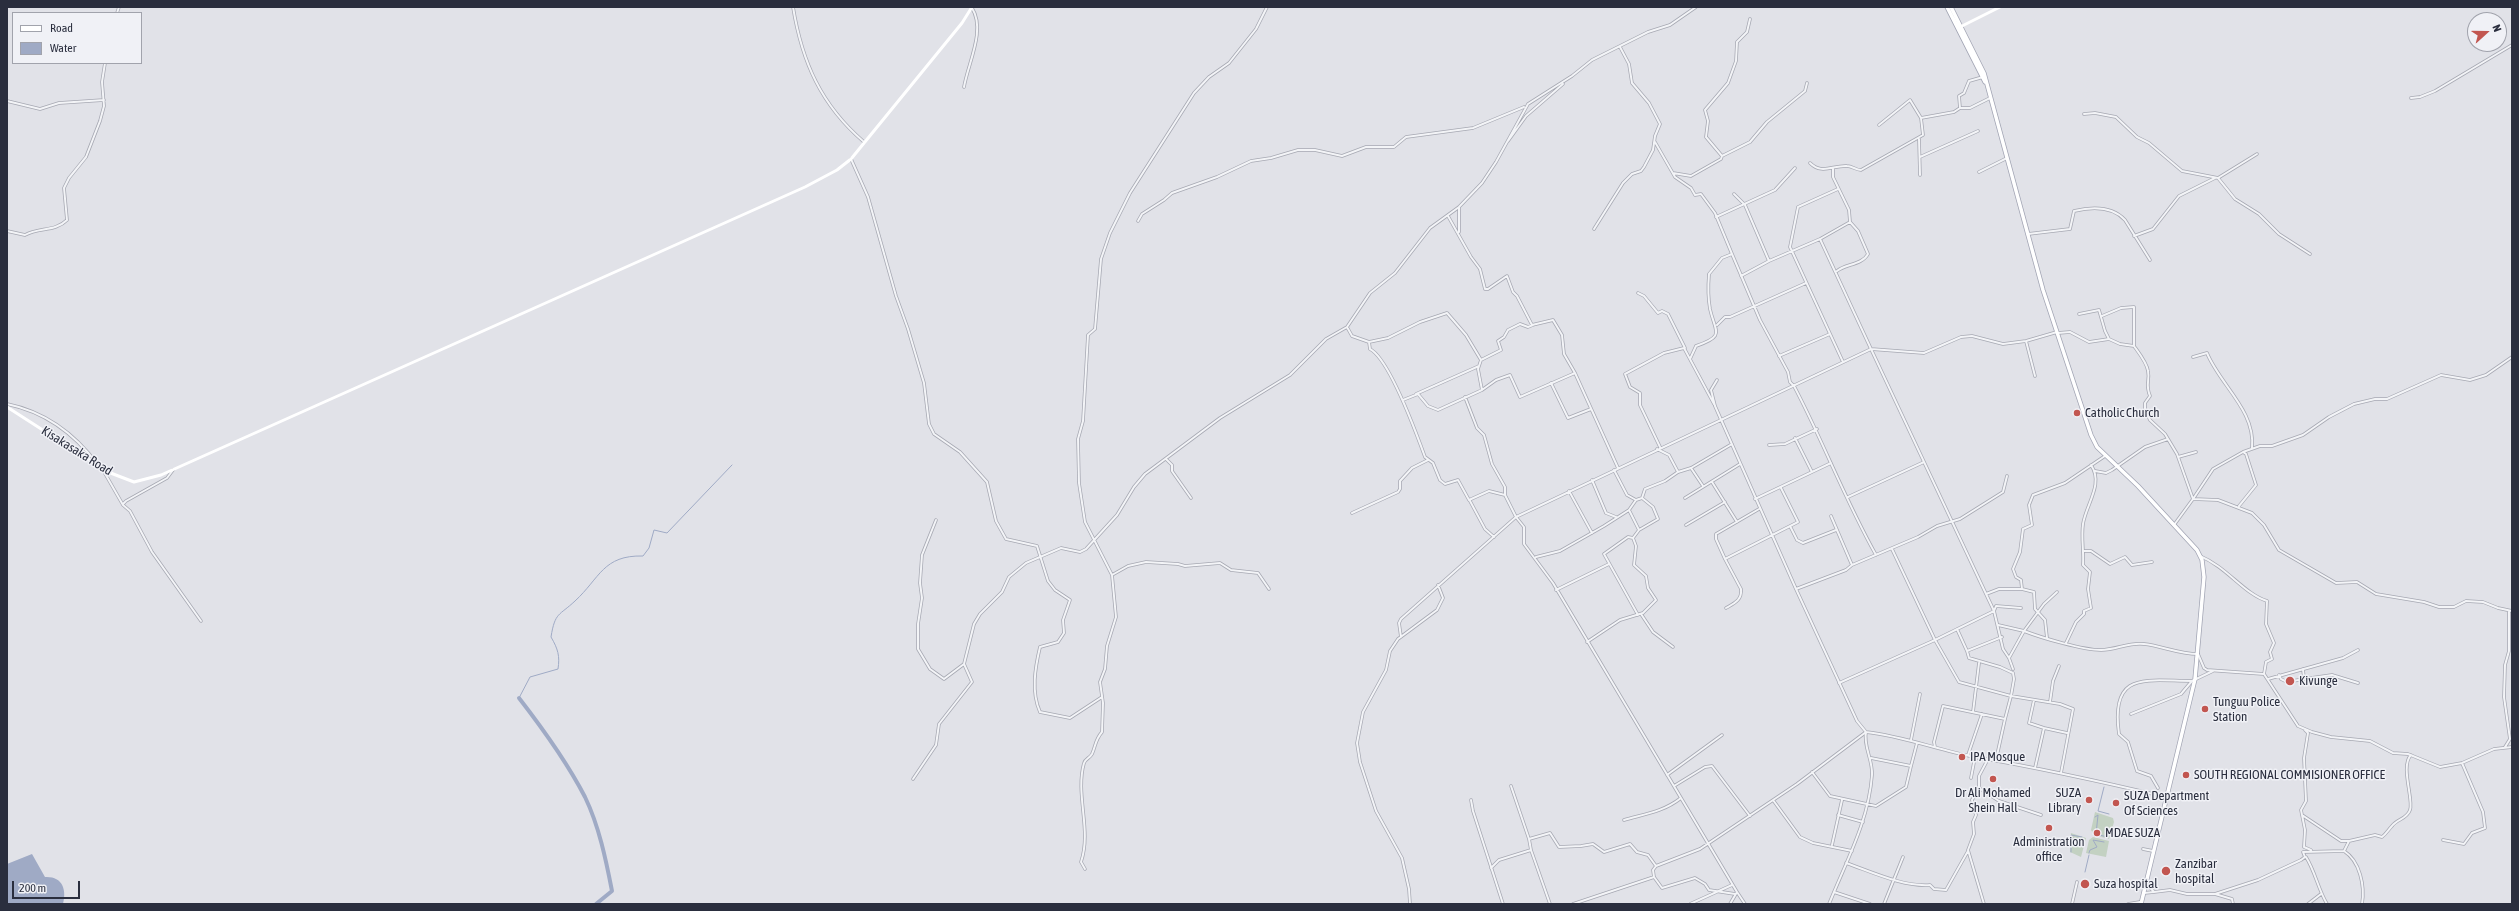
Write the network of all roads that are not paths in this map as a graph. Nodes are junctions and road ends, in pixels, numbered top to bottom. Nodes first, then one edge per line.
1 (793, 7) edge
2 (972, 7) edge
3 (1267, 7) edge
4 (1696, 7) edge
5 (1947, 7) edge
6 (1951, 7) edge
7 (2000, 7) edge
8 (1750, 19) dead end
9 (1960, 27) junction
10 (2512, 45) edge
11 (1620, 47) junction
12 (105, 64) edge
13 (1984, 77) junction
14 (1568, 79) junction
15 (1807, 83) dead end
16 (964, 87) dead end
17 (1990, 98) junction
18 (2411, 98) dead end
19 (104, 100) junction
20 (7, 101) edge
21 (1525, 107) junction
22 (1960, 108) junction
23 (2084, 114) dead end
24 (1921, 118) junction
25 (1879, 125) dead end
26 (1978, 131) dead end
27 (1920, 139) junction
28 (1655, 142) junction
29 (865, 144) junction
30 (1504, 146) junction
31 (2257, 154) dead end
32 (1722, 156) junction
33 (1920, 156) junction
34 (2007, 158) junction
35 (851, 159) junction
36 (1810, 163) dead end
37 (1795, 168) dead end
38 (1833, 169) junction
39 (1979, 172) dead end
40 (1672, 173) junction
41 (1920, 175) dead end
42 (2217, 178) junction
43 (1838, 188) junction
44 (1734, 194) dead end
45 (1745, 205) junction
46 (1459, 207) junction
47 (1448, 216) junction
48 (1716, 217) junction
49 (1138, 220) dead end
50 (1850, 222) junction
51 (1594, 229) dead end
52 (7, 231) edge
53 (1459, 233) junction
54 (2027, 234) junction
55 (2134, 236) junction
56 (1820, 239) junction
57 (1792, 253) junction
58 (1732, 254) junction
59 (2310, 254) dead end
60 (2150, 260) dead end
61 (1769, 261) junction
62 (1836, 272) junction
63 (1741, 276) junction
64 (1806, 283) junction
65 (1638, 293) dead end
66 (1754, 306) junction
67 (2079, 314) dead end
68 (2102, 316) junction
69 (1717, 325) junction
70 (1533, 326) junction
71 (1347, 327) junction
72 (2057, 332) junction
73 (1830, 334) junction
74 (2109, 339) junction
75 (2026, 341) junction
76 (1369, 342) junction
77 (2134, 346) junction
78 (1871, 349) junction
79 (1686, 350) junction
80 (1779, 356) junction
81 (2193, 357) dead end
82 (2512, 357) edge
83 (1690, 358) junction
84 (1481, 360) junction
85 (1843, 362) junction
86 (1478, 366) junction
87 (1575, 373) junction
88 (2035, 376) dead end
89 (1717, 380) dead end
90 (1551, 383) junction
91 (1794, 386) junction
92 (1482, 390) junction
93 (1416, 394) junction
94 (1465, 397) junction
95 (1403, 400) junction
96 (7, 406) edge
97 (1715, 406) junction
98 (1591, 409) junction
99 (1720, 419) junction
100 (1817, 429) junction
101 (1796, 438) junction
102 (2168, 439) junction
103 (1732, 444) junction
104 (1769, 445) dead end
105 (1660, 448) junction
106 (2252, 448) junction
107 (1657, 449) junction
108 (2196, 452) dead end
109 (2243, 452) junction
110 (2105, 456) junction
111 (2178, 457) junction
112 (1166, 459) junction
113 (1428, 460) junction
114 (1924, 462) junction
115 (1831, 463) junction
116 (1740, 464) junction
117 (2091, 465) junction
118 (99, 466) junction
119 (2117, 467) junction
120 (1618, 468) junction
121 (1691, 468) junction
122 (103, 469) junction
123 (174, 469) junction
124 (1614, 470) junction
125 (2095, 471) junction
126 (1678, 472) junction
127 (1812, 472) junction
128 (2007, 476) dead end
129 (1592, 480) junction
130 (1712, 482) junction
131 (1703, 486) junction
132 (1781, 488) junction
133 (1569, 491) junction
134 (1505, 495) junction
135 (1848, 496) junction
136 (1191, 498) dead end
137 (1642, 498) junction
138 (1685, 498) dead end
139 (2193, 498) junction
140 (1755, 499) junction
141 (1470, 500) junction
142 (1636, 500) junction
143 (1725, 502) junction
144 (123, 505) junction
145 (2239, 507) junction
146 (1759, 509) junction
147 (1629, 510) junction
148 (1352, 513) dead end
149 (1831, 516) dead end
150 (1516, 517) junction
151 (1616, 517) junction
152 (936, 520) dead end
153 (1737, 522) junction
154 (1952, 522) junction
155 (1686, 525) dead end
156 (2174, 525) junction
157 (1790, 526) junction
158 (1639, 530) junction
159 (1836, 530) junction
160 (1592, 533) junction
161 (1770, 534) junction
162 (1094, 538) junction
163 (1494, 538) junction
164 (1633, 538) junction
165 (1892, 549) junction
166 (2084, 551) junction
167 (1040, 555) junction
168 (1876, 555) junction
169 (2200, 556) junction
170 (1536, 558) junction
171 (1725, 559) junction
172 (2152, 562) dead end
173 (1609, 564) junction
174 (1852, 565) junction
175 (1112, 575) junction
176 (1438, 585) junction
177 (1796, 589) junction
178 (2022, 589) junction
179 (1269, 590) dead end
180 (1556, 590) junction
181 (2057, 592) dead end
182 (1986, 594) junction
183 (1726, 608) dead end
184 (2021, 608) dead end
185 (1994, 611) junction
186 (2039, 611) junction
187 (2511, 611) edge
188 (1641, 614) junction
189 (1638, 615) junction
190 (201, 621) dead end
191 (1998, 625) junction
192 (1957, 629) junction
193 (2024, 631) junction
194 (1401, 636) junction
195 (2002, 637) junction
196 (2046, 638) junction
197 (1935, 640) junction
198 (1587, 642) junction
199 (2066, 642) junction
200 (1673, 647) dead end
201 (2358, 650) dead end
202 (1967, 651) junction
203 (2198, 654) junction
204 (2009, 658) junction
205 (1979, 663) junction
206 (964, 664) junction
207 (2060, 666) dead end
208 (2013, 669) dead end
209 (2303, 669) junction
210 (2217, 671) junction
211 (2264, 674) junction
212 (2279, 675) junction
213 (2268, 679) junction
214 (2304, 679) junction
215 (2193, 680) junction
216 (2358, 683) dead end
217 (1839, 684) junction
218 (1978, 686) junction
219 (1920, 694) dead end
220 (2011, 696) junction
221 (1102, 697) junction
222 (2034, 700) junction
223 (2050, 702) junction
224 (1973, 712) junction
225 (1982, 714) junction
226 (2131, 714) dead end
227 (2005, 719) junction
228 (2044, 728) junction
229 (2303, 728) junction
230 (1866, 732) junction
231 (2067, 734) junction
232 (1722, 735) dead end
233 (1910, 740) junction
234 (2511, 740) edge
235 (1917, 743) junction
236 (1935, 747) junction
237 (2506, 747) junction
238 (2512, 748) edge
239 (1968, 755) junction
240 (2411, 755) junction
241 (1975, 757) junction
242 (1871, 758) junction
243 (1988, 758) junction
244 (1996, 760) junction
245 (2462, 763) junction
246 (1911, 766) junction
247 (2035, 768) junction
248 (1812, 772) junction
249 (2061, 773) junction
250 (1667, 775) junction
251 (1971, 778) dead end
252 (913, 779) dead end
253 (1511, 786) dead end
254 (1674, 786) junction
255 (1979, 788) junction
256 (2158, 788) dead end
257 (1681, 798) junction
258 (2167, 798) junction
259 (1471, 800) dead end
260 (1773, 800) junction
261 (1842, 800) junction
262 (1866, 806) junction
263 (1838, 815) junction
264 (2041, 815) dead end
265 (2302, 815) junction
266 (1750, 816) junction
267 (1624, 820) dead end
268 (1863, 822) junction
269 (1529, 839) junction
270 (2443, 840) dead end
271 (2349, 841) junction
272 (1708, 844) junction
273 (1832, 846) junction
274 (2143, 849) dead end
275 (1531, 850) junction
276 (1968, 850) junction
277 (2311, 850) junction
278 (1852, 851) junction
279 (2154, 851) junction
280 (2344, 851) junction
281 (2303, 852) junction
282 (1903, 857) dead end
283 (1846, 863) junction
284 (1656, 866) junction
285 (1491, 868) junction
286 (1085, 869) dead end
287 (1654, 877) junction
288 (1894, 879) junction
289 (2077, 882) dead end
290 (2146, 883) junction
291 (1732, 885) junction
292 (1719, 890) junction
293 (1834, 892) junction
294 (2154, 892) junction
295 (1736, 893) junction
296 (2144, 893) junction
297 (2215, 894) junction
298 (2321, 894) junction
299 (2141, 903) edge
300 (1410, 904) edge
301 (1503, 904) edge
302 (1550, 904) edge
303 (1573, 904) edge
304 (1690, 904) edge
305 (1730, 904) edge
306 (1745, 904) edge
307 (1829, 904) edge
308 (1870, 904) edge
309 (1884, 904) edge
310 (1984, 904) edge
311 (2072, 904) edge
312 (2128, 904) edge
313 (2232, 904) edge
314 (2308, 904) edge
315 (2327, 904) edge
316 (2362, 904) edge

1 - 29 street
2 - 16 street
2 - 29 street, Kisakasaka Road
3 - 162 street
4 - 11 street
5 - 9 main road
6 - 9 main road
7 - 9 street
8 - 32 street
9 - 13 main road
10 - 18 street
11 - 14 street
11 - 28 street
12 - 19 street
13 - 17 main road
13 - 22 street
14 - 21 street
14 - 30 street
15 - 32 street
17 - 22 street
17 - 34 main road
19 - 20 street
19 - 52 street
21 - 30 street
21 - 49 street
22 - 24 street
23 - 42 street
24 - 25 street
24 - 27 street
26 - 33 street
27 - 33 street
27 - 38 street
28 - 40 street
28 - 51 street
29 - 35 street, Kisakasaka Road
30 - 46 street
31 - 42 street
32 - 40 street
33 - 41 street
34 - 39 street
34 - 54 main road
35 - 123 street, Kisakasaka Road
35 - 167 street
36 - 38 street
37 - 45 street
38 - 43 street
40 - 48 street
42 - 55 street
42 - 59 street
43 - 50 street
43 - 57 street
44 - 45 street
45 - 48 street
45 - 61 street
46 - 47 street
46 - 53 street
47 - 53 street
47 - 71 street
48 - 58 street
50 - 56 street
50 - 62 street
53 - 70 street
54 - 55 street
54 - 72 main road
55 - 60 street
56 - 57 street
56 - 62 street
57 - 61 street
57 - 64 street
58 - 63 street
58 - 69 street
61 - 63 street
62 - 78 street
63 - 66 street
64 - 66 street
64 - 73 street
65 - 79 street
66 - 69 street
66 - 80 street
67 - 68 street
68 - 74 street
68 - 77 street
69 - 83 street
70 - 84 street
70 - 87 street
71 - 76 street
71 - 112 street
72 - 74 street
72 - 75 street
72 - 110 main road
73 - 80 street
73 - 85 street
74 - 77 street
75 - 78 street
75 - 88 street
76 - 84 street
76 - 95 street
77 - 102 street
78 - 85 street
78 - 114 street
79 - 83 street
79 - 105 street
80 - 91 street
81 - 106 street
82 - 106 street
83 - 97 street
84 - 86 street
85 - 91 street
86 - 92 street
86 - 93 street
87 - 90 street
87 - 98 street
89 - 97 street
90 - 92 street
90 - 98 street
91 - 99 street
91 - 100 street
92 - 94 street
93 - 94 street
93 - 95 street
94 - 134 street
95 - 113 street
96 - 118 street, Kisakasaka Road
96 - 118 street
97 - 99 street
98 - 120 street
99 - 103 street
99 - 105 street
100 - 101 street
100 - 115 street
101 - 104 street
101 - 127 street
102 - 111 street
102 - 119 street
103 - 116 street
103 - 121 street
105 - 107 street
106 - 109 street
107 - 120 street
107 - 126 street
108 - 111 street
109 - 139 street
109 - 145 street
110 - 117 street
110 - 119 main road
111 - 139 street
112 - 136 street
112 - 162 street
113 - 141 street
113 - 148 street
114 - 135 street
114 - 154 street
115 - 127 street
115 - 135 street
116 - 130 street
116 - 140 street
117 - 125 street
117 - 178 street
118 - 122 street, Kisakasaka Road
119 - 125 street
119 - 156 main road
120 - 124 street
121 - 126 street
121 - 131 street
122 - 123 street, Kisakasaka Road
122 - 144 street
123 - 144 street
124 - 129 street
124 - 142 street
125 - 166 street
126 - 137 street
127 - 132 street
128 - 154 street
129 - 133 street
129 - 151 street
130 - 131 street
130 - 143 street
131 - 138 street
132 - 140 street
132 - 157 street
133 - 150 street
133 - 160 street
134 - 141 street
134 - 150 street
135 - 168 street
137 - 142 street
137 - 158 street
139 - 145 street
139 - 156 street
140 - 146 street
141 - 163 street
142 - 147 street
143 - 153 street
143 - 155 street
144 - 190 street
145 - 187 street
146 - 153 street
146 - 161 street
147 - 151 street
147 - 158 street
149 - 159 street
150 - 163 street
150 - 170 street
151 - 160 street
152 - 206 street
153 - 171 street
154 - 165 street
154 - 182 street
156 - 169 main road
157 - 159 street
157 - 161 street
158 - 164 street
159 - 174 street
160 - 170 street
161 - 171 street
161 - 177 street
162 - 167 street
162 - 175 street
163 - 176 street
164 - 173 street
164 - 188 street
165 - 168 street
165 - 197 street
166 - 172 street
166 - 199 street
167 - 206 street
167 - 221 street
168 - 174 street
169 - 203 main road
169 - 211 street
170 - 180 street
171 - 183 street
173 - 180 street
173 - 189 street
174 - 177 street
175 - 179 street
175 - 221 street
176 - 194 street
176 - 194 street
177 - 217 street
178 - 182 street
178 - 186 street
180 - 198 street
181 - 186 street
182 - 185 street
184 - 185 street
185 - 191 street
185 - 192 street
186 - 193 street
186 - 196 street
187 - 234 street
188 - 189 street
188 - 200 street
189 - 198 street
191 - 193 street
191 - 195 street
192 - 197 street
192 - 202 street
193 - 196 street
193 - 204 street
194 - 300 street
195 - 202 street
195 - 204 street
196 - 199 street
197 - 217 street
197 - 218 street
198 - 250 street
199 - 203 street
201 - 209 street
202 - 205 street
203 - 210 street
203 - 215 main road
204 - 208 street
205 - 218 street
205 - 220 street
206 - 252 street
207 - 223 street
209 - 212 street
209 - 214 street
210 - 211 street
210 - 215 street
211 - 213 street
212 - 213 street
212 - 214 street
213 - 229 street
214 - 216 street
215 - 226 street
215 - 256 street
215 - 258 main road
217 - 230 street
218 - 220 street
218 - 224 street
219 - 233 street
220 - 222 street
220 - 227 street
221 - 286 street
222 - 223 street
222 - 228 street
223 - 231 street
224 - 225 street
224 - 236 street
225 - 227 street
225 - 239 street
227 - 244 street
228 - 231 street
228 - 247 street
229 - 240 street
229 - 265 street
230 - 233 street
230 - 242 street
230 - 248 street
231 - 249 street
232 - 250 street
233 - 235 street
234 - 237 street
235 - 236 street
235 - 246 street
236 - 239 street
237 - 238 street
237 - 245 street
239 - 241 street
240 - 245 street
240 - 271 street
241 - 243 street
241 - 251 street
242 - 246 street
242 - 262 street
243 - 244 street
243 - 255 street
244 - 247 street
245 - 270 street
246 - 262 street
247 - 249 street
248 - 260 street
248 - 261 street
249 - 258 street
250 - 254 street
253 - 269 street
254 - 257 street
254 - 266 street
255 - 264 street
255 - 276 street
257 - 267 street
257 - 272 street
258 - 279 main road
259 - 285 street
260 - 266 street
260 - 273 street
261 - 262 street
261 - 263 street
262 - 268 street
263 - 268 street
263 - 273 street
265 - 271 street
265 - 277 street
266 - 272 street
268 - 278 street
269 - 275 street
269 - 284 street
271 - 280 street
272 - 284 street
272 - 291 street
273 - 278 street
274 - 279 street
275 - 285 street
275 - 302 street
276 - 288 street
276 - 310 street
277 - 280 street
277 - 281 street
278 - 283 street
279 - 290 main road
280 - 316 street
281 - 297 street
281 - 298 street
282 - 288 street
283 - 288 street
283 - 293 street
284 - 287 street
285 - 301 street
287 - 292 street
287 - 303 street
288 - 309 street
289 - 311 street
290 - 294 street
290 - 296 main road
291 - 292 street
291 - 295 street
292 - 295 street
292 - 304 street
293 - 307 street
293 - 308 street
294 - 296 street
294 - 297 street
295 - 305 street
295 - 306 street
296 - 299 main road
297 - 313 street
298 - 314 street
298 - 315 street
299 - 312 street

